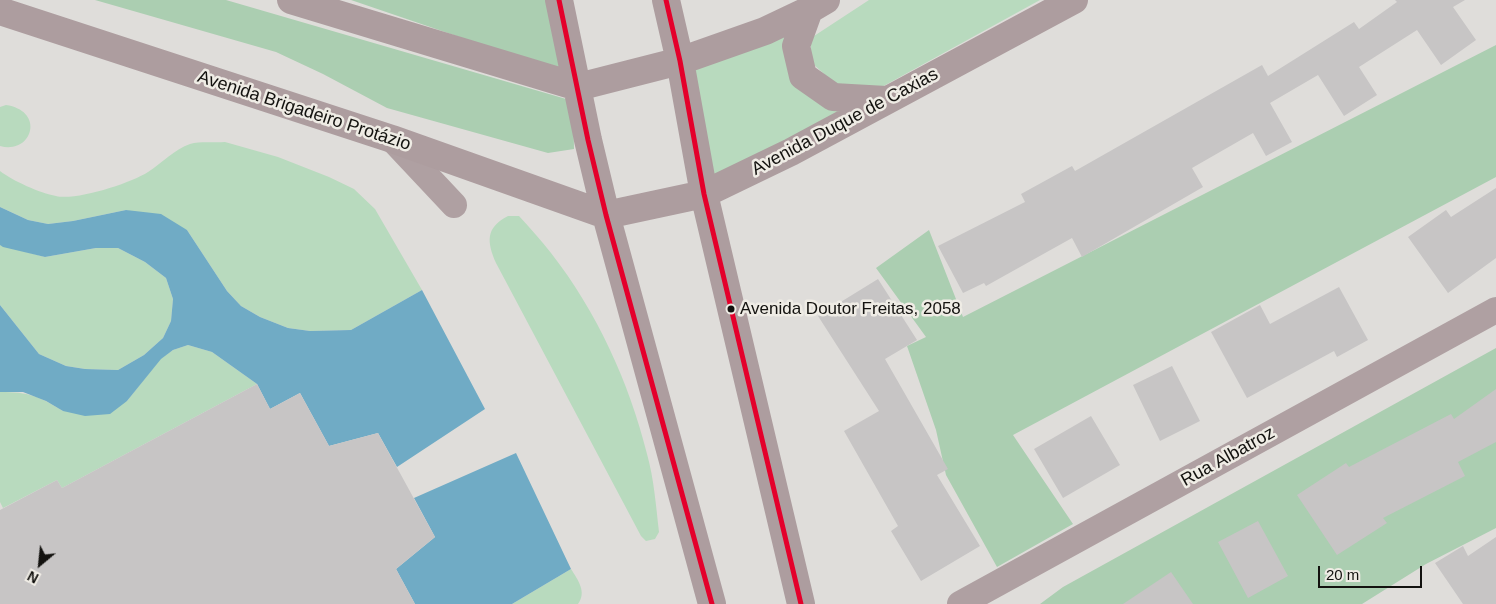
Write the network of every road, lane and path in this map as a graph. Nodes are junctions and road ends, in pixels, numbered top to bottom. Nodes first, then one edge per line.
1 (291, 0) edge
2 (559, 0) edge
3 (666, 0) edge
4 (1074, 0) edge
5 (818, 5) edge
6 (0, 11) edge
7 (680, 61) junction
8 (578, 87) junction
9 (887, 100) junction
10 (392, 139) junction
11 (704, 194) junction
12 (454, 206) dead end
13 (606, 215) junction
14 (1496, 310) edge
15 (712, 604) edge
16 (802, 604) edge
17 (960, 604) edge

1 - 8 main road
2 - 8 main road
3 - 7 main road
4 - 9 main road, Avenida Duque de Caxias
5 - 7 main road
5 - 9 main road
6 - 10 main road, Avenida Brigadeiro Protázio
7 - 8 main road
7 - 11 main road
8 - 13 main road
9 - 11 main road, Avenida Duque de Caxias
10 - 12 street
10 - 13 main road, Avenida Brigadeiro Protázio
11 - 13 main road, Avenida Duque de Caxias
11 - 16 main road
13 - 15 main road
14 - 17 street, Rua Albatroz

